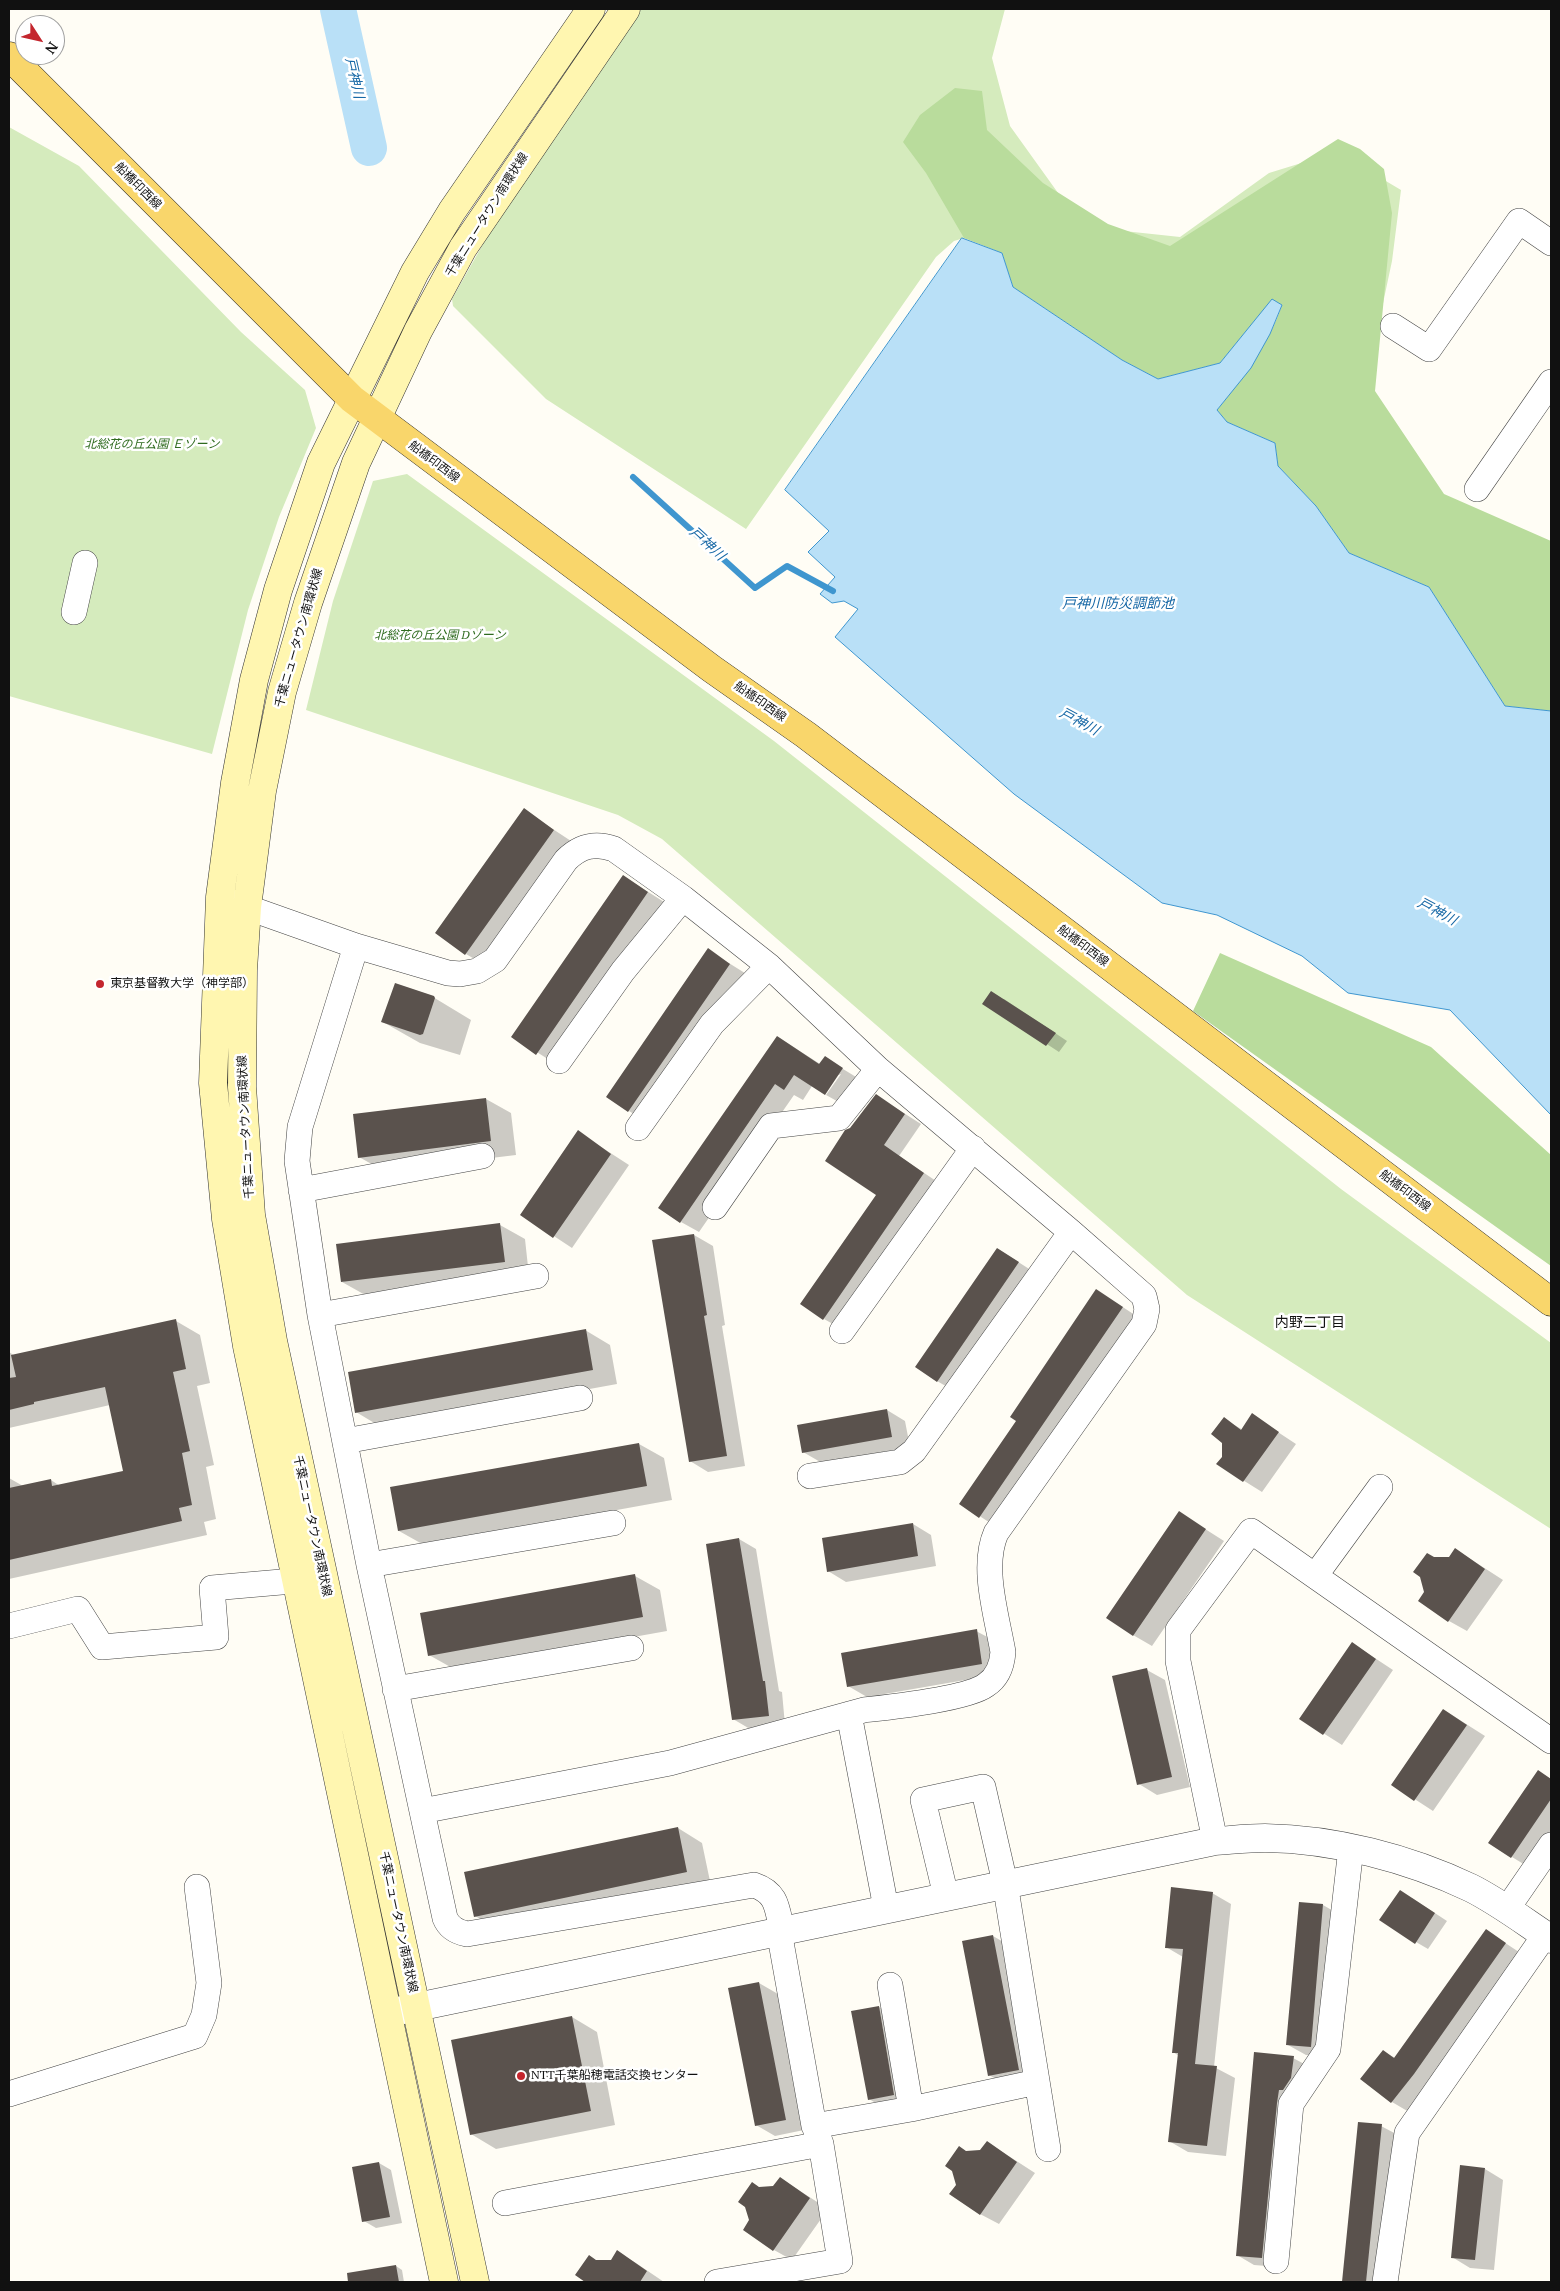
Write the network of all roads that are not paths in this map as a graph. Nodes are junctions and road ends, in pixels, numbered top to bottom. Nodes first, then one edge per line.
1 (591, 9) edge
2 (626, 9) edge
3 (9, 56) edge
4 (1551, 244) edge
5 (1393, 326) dead end
6 (1551, 382) edge
7 (352, 399) junction
8 (378, 420) junction
9 (1477, 489) dead end
10 (85, 563) dead end
11 (74, 612) dead end
12 (220, 897) junction
13 (683, 898) junction
14 (247, 907) junction
15 (356, 946) junction
16 (769, 966) junction
17 (559, 1061) dead end
18 (878, 1069) junction
19 (638, 1128) dead end
20 (972, 1148) junction
21 (482, 1156) dead end
22 (301, 1190) junction
23 (715, 1207) dead end
24 (1071, 1232) junction
25 (536, 1276) dead end
26 (1551, 1302) edge
27 (320, 1315) junction
28 (842, 1330) dead end
29 (580, 1398) dead end
30 (345, 1441) junction
31 (810, 1476) dead end
32 (1380, 1487) dead end
33 (613, 1523) dead end
34 (369, 1565) junction
35 (1315, 1576) junction
36 (324, 1578) junction
37 (297, 1581) junction
38 (9, 1626) edge
39 (631, 1648) dead end
40 (395, 1689) junction
41 (849, 1714) junction
42 (1551, 1741) edge
43 (422, 1810) junction
44 (1215, 1841) junction
45 (1551, 1845) edge
46 (1351, 1848) junction
47 (1005, 1884) junction
48 (197, 1886) dead end
49 (946, 1896) junction
50 (886, 1908) junction
51 (1507, 1909) junction
52 (780, 1931) junction
53 (1548, 1937) edge
54 (890, 1985) dead end
55 (416, 2008) junction
56 (388, 2013) junction
57 (1037, 2082) junction
58 (9, 2094) edge
59 (911, 2109) junction
60 (817, 2135) junction
61 (1048, 2149) dead end
62 (505, 2203) dead end
63 (1276, 2261) dead end
64 (444, 2282) edge
65 (475, 2282) edge
66 (716, 2282) edge
67 (1385, 2282) edge

1 - 7 main road
2 - 8 main road, 千葉ニュータウン南環状線
3 - 7 main road, 船橋印西線
4 - 5 street
6 - 9 street
7 - 8 main road, 船橋印西線
7 - 12 main road
8 - 14 main road, 千葉ニュータウン南環状線
8 - 26 main road, 船橋印西線
10 - 11 street
12 - 14 street
12 - 37 main road
13 - 15 street
13 - 16 street
13 - 17 street
14 - 15 street
14 - 36 main road, 千葉ニュータウン南環状線
15 - 22 street
16 - 18 street
16 - 19 street
18 - 20 street
18 - 23 street
20 - 24 street
20 - 28 street
21 - 22 street
22 - 27 street
24 - 31 street
24 - 41 street
25 - 27 street
27 - 30 street
29 - 30 street
30 - 34 street
32 - 35 street
33 - 34 street
34 - 40 street
35 - 42 street
35 - 44 street
36 - 37 street
36 - 55 main road, 千葉ニュータウン南環状線
37 - 38 street
37 - 56 main road
39 - 40 street
40 - 43 street
41 - 43 street
41 - 50 street
43 - 52 street
44 - 46 street
44 - 47 street
45 - 51 street
46 - 51 street
46 - 63 street
47 - 49 street
47 - 49 street
47 - 57 street
48 - 58 street
49 - 50 street
50 - 52 street
51 - 53 street
52 - 55 street
52 - 60 street
53 - 67 street
54 - 59 street
55 - 56 street
55 - 65 main road, 千葉ニュータウン南環状線
56 - 64 main road
57 - 59 street
57 - 61 street
59 - 60 street
60 - 62 street
60 - 66 street

